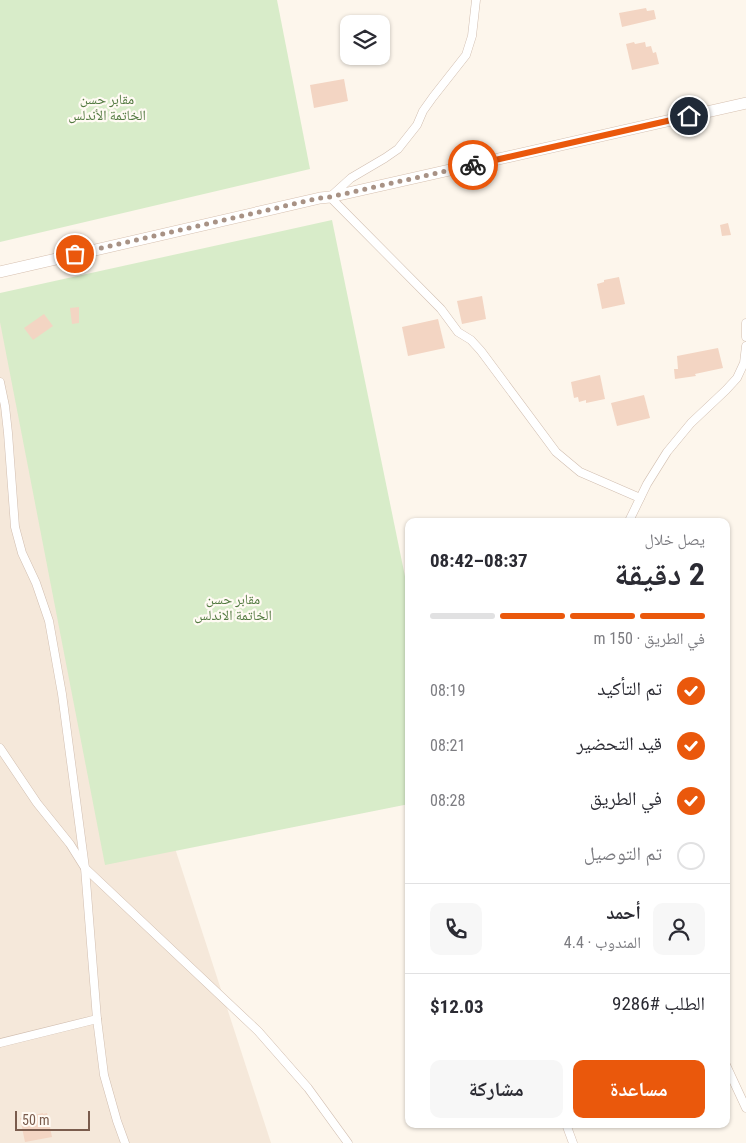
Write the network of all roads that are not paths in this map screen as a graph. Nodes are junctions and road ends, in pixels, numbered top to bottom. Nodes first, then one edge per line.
1 (476, 0) edge
2 (746, 103) edge
3 (330, 197) junction
4 (0, 272) edge
5 (746, 323) edge
6 (746, 337) edge
7 (746, 346) edge
8 (0, 382) edge
9 (640, 498) junction
10 (630, 518) edge
11 (0, 748) edge
12 (85, 868) junction
13 (97, 1019) junction
14 (0, 1043) edge
15 (730, 1074) edge
16 (746, 1108) edge
17 (567, 1128) edge
18 (125, 1143) edge
19 (348, 1143) edge
20 (573, 1143) edge

1 - 3 street
2 - 3 street
3 - 4 street
3 - 9 street
5 - 6 street
7 - 9 street
8 - 12 street
9 - 10 street
11 - 12 street
12 - 13 street
12 - 19 street
13 - 14 street
13 - 18 street
15 - 16 street
17 - 20 street

